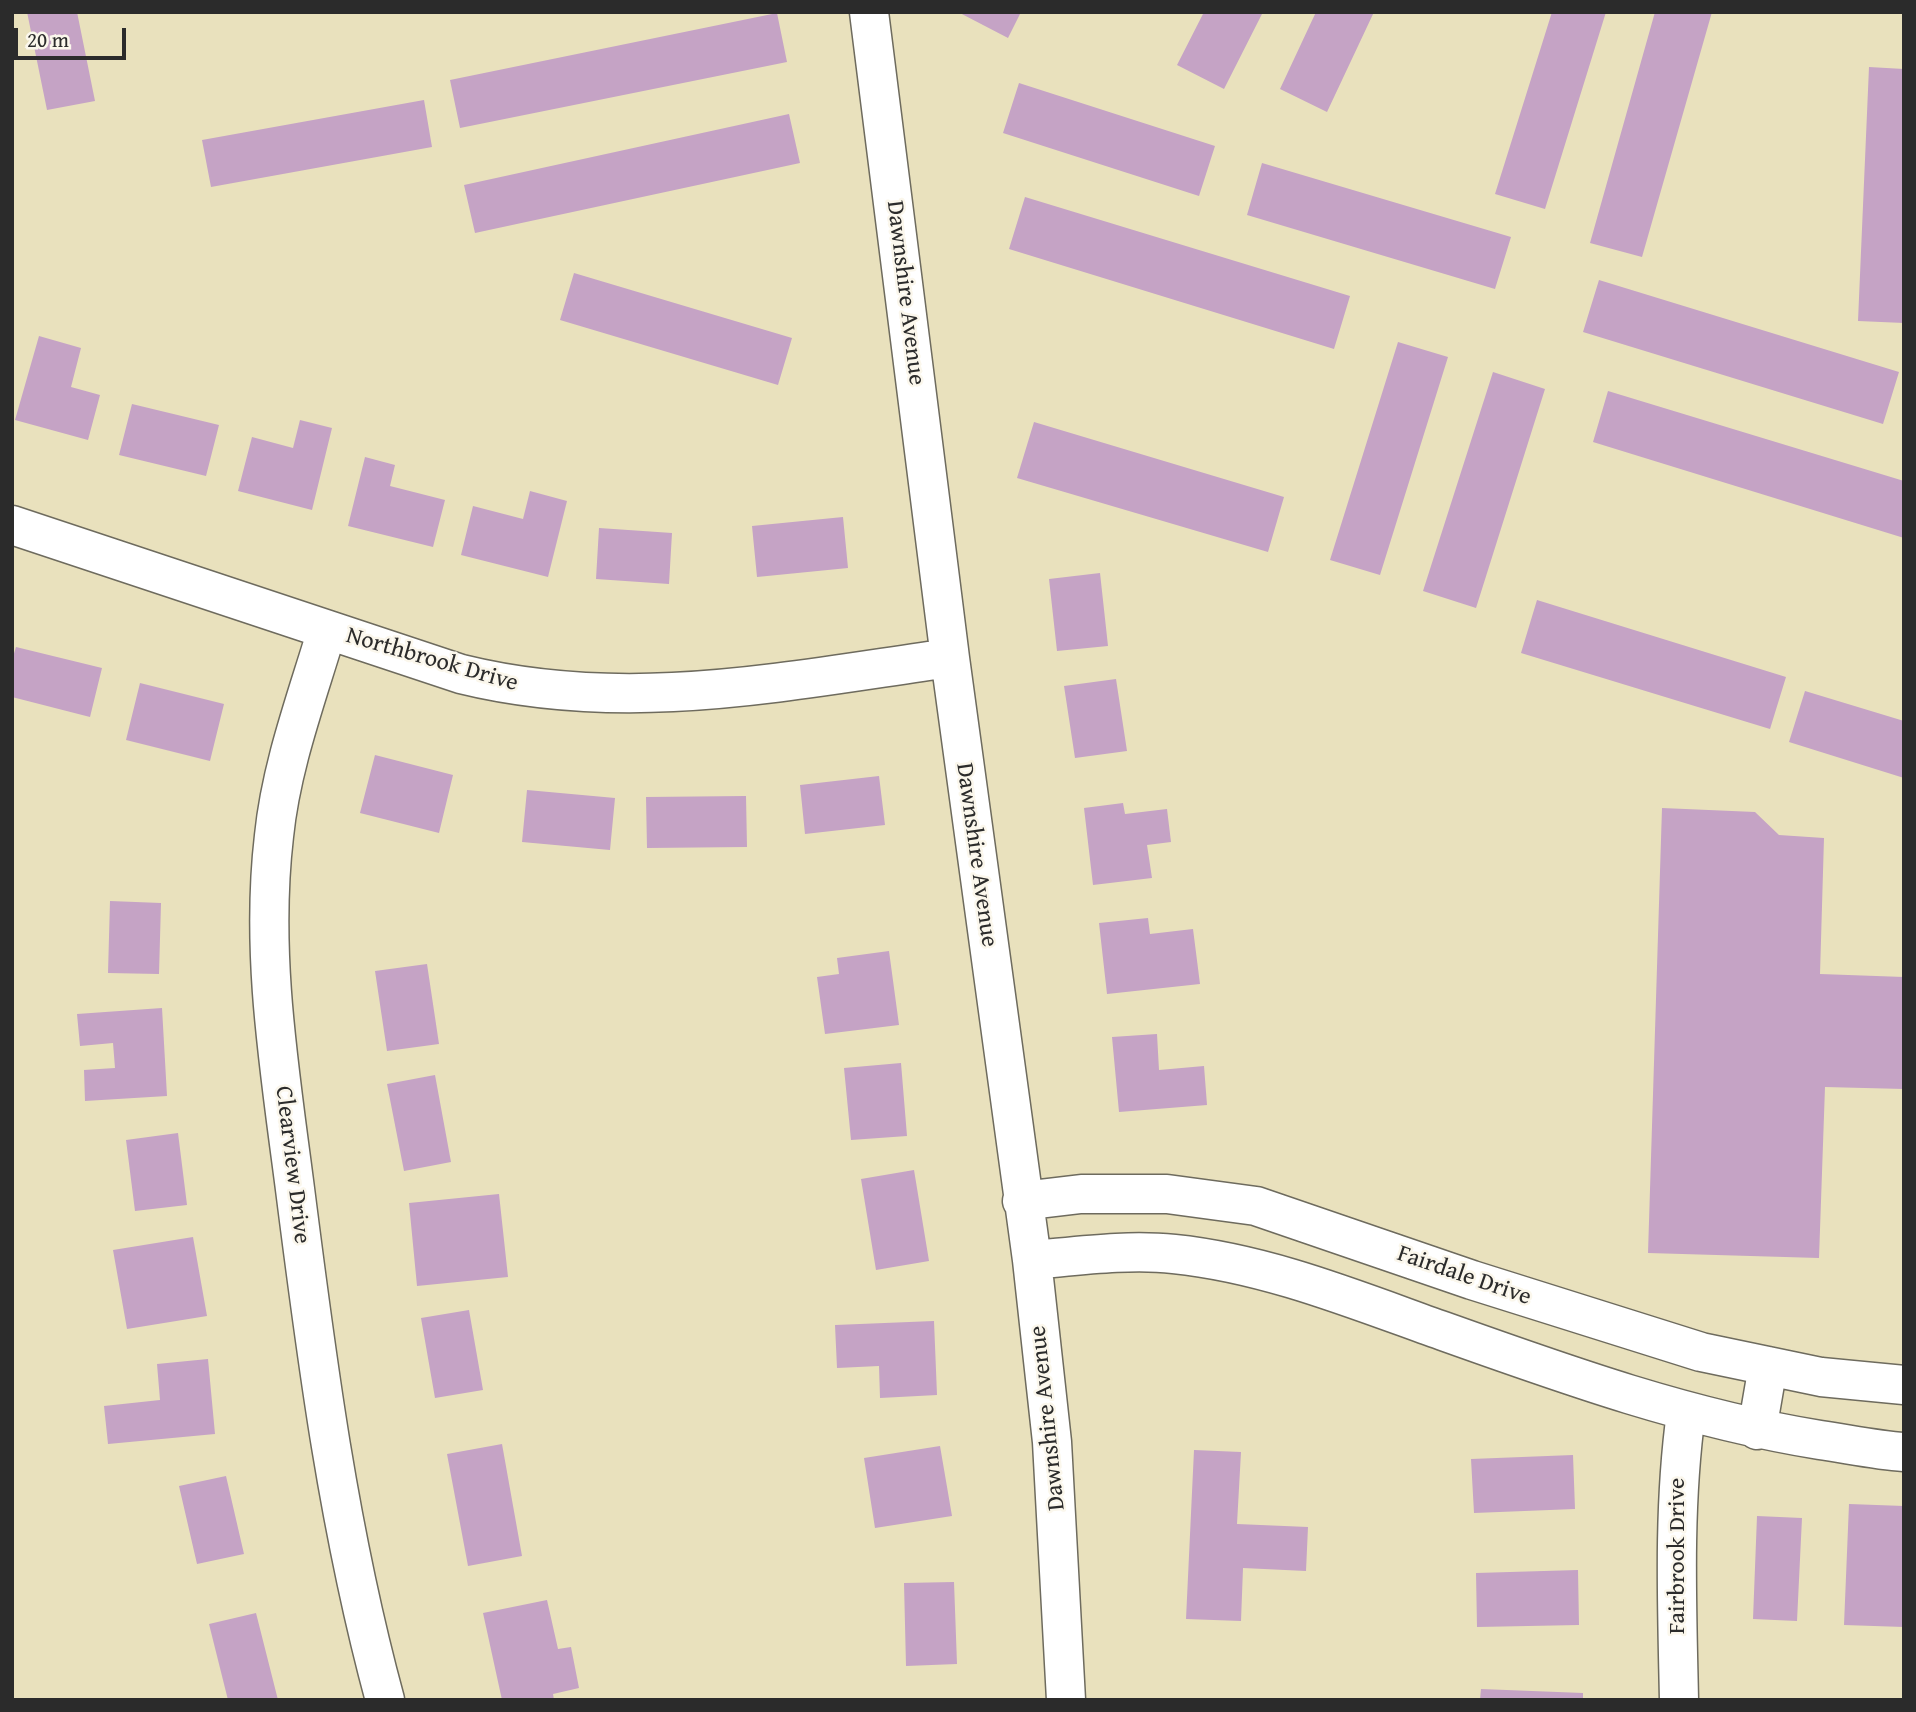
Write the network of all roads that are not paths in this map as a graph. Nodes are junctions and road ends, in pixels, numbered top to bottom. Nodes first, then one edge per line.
1 (869, 12) edge
2 (12, 525) edge
3 (327, 630) junction
4 (950, 658) junction
5 (1022, 1201) junction
6 (1032, 1260) junction
7 (1472, 1280) junction
8 (1453, 1335) junction
9 (1768, 1366) junction
10 (1904, 1385) edge
11 (1686, 1413) junction
12 (1757, 1430) junction
13 (1904, 1452) edge
14 (385, 1700) edge
15 (1066, 1700) edge
16 (1679, 1700) edge

1 - 4 street, Dawnshire Avenue
2 - 3 street, Northbrook Drive
3 - 4 street, Northbrook Drive
3 - 14 street, Clearview Drive
4 - 5 street, Dawnshire Avenue
5 - 6 street, Dawnshire Avenue
5 - 7 street, Fairdale Drive
6 - 8 street
6 - 15 street, Dawnshire Avenue
7 - 8 street
7 - 9 street, Fairdale Drive
8 - 11 street
9 - 10 street, Fairdale Drive
9 - 12 street
11 - 12 street
11 - 16 street, Fairbrook Drive
12 - 13 street

